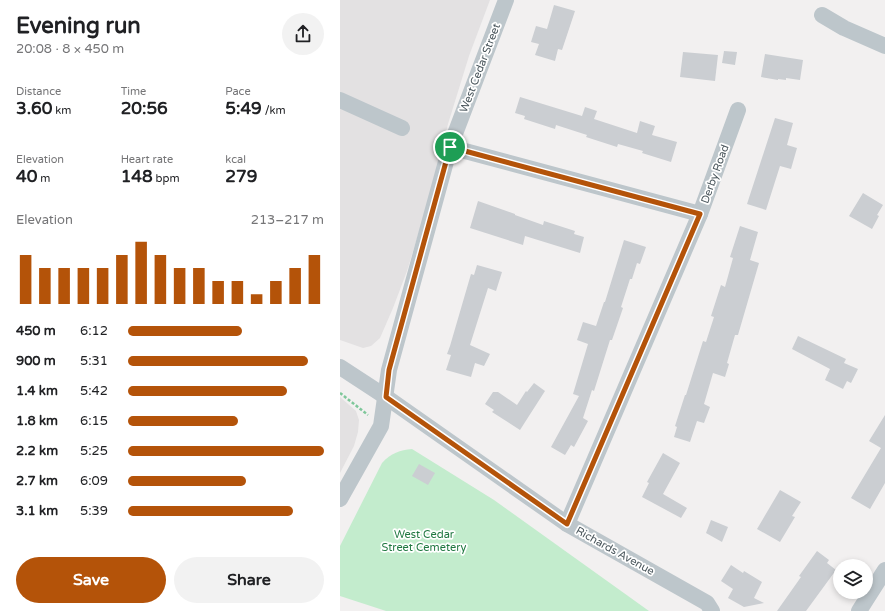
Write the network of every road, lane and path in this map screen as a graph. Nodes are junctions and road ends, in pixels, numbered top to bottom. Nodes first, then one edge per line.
1 (506, 0) edge
2 (822, 16) dead end
3 (885, 46) edge
4 (340, 100) edge
5 (738, 110) dead end
6 (402, 128) dead end
7 (450, 147) junction
8 (700, 214) junction
9 (340, 368) edge
10 (340, 393) edge
11 (386, 397) junction
12 (381, 426) junction
13 (340, 499) edge
14 (567, 524) junction
15 (885, 570) edge
16 (712, 611) edge
17 (859, 611) edge

1 - 7 street, West Cedar Street
2 - 3 street
4 - 6 street
5 - 8 street, Derby Road
7 - 8 street
7 - 11 street, West Cedar Street
8 - 14 street, Derby Road
9 - 11 street, Richards Avenue
10 - 12 path
11 - 12 street, West Cedar Street
11 - 14 street, Richards Avenue
12 - 13 street, West Cedar Street
14 - 16 street, Richards Avenue
15 - 17 street

